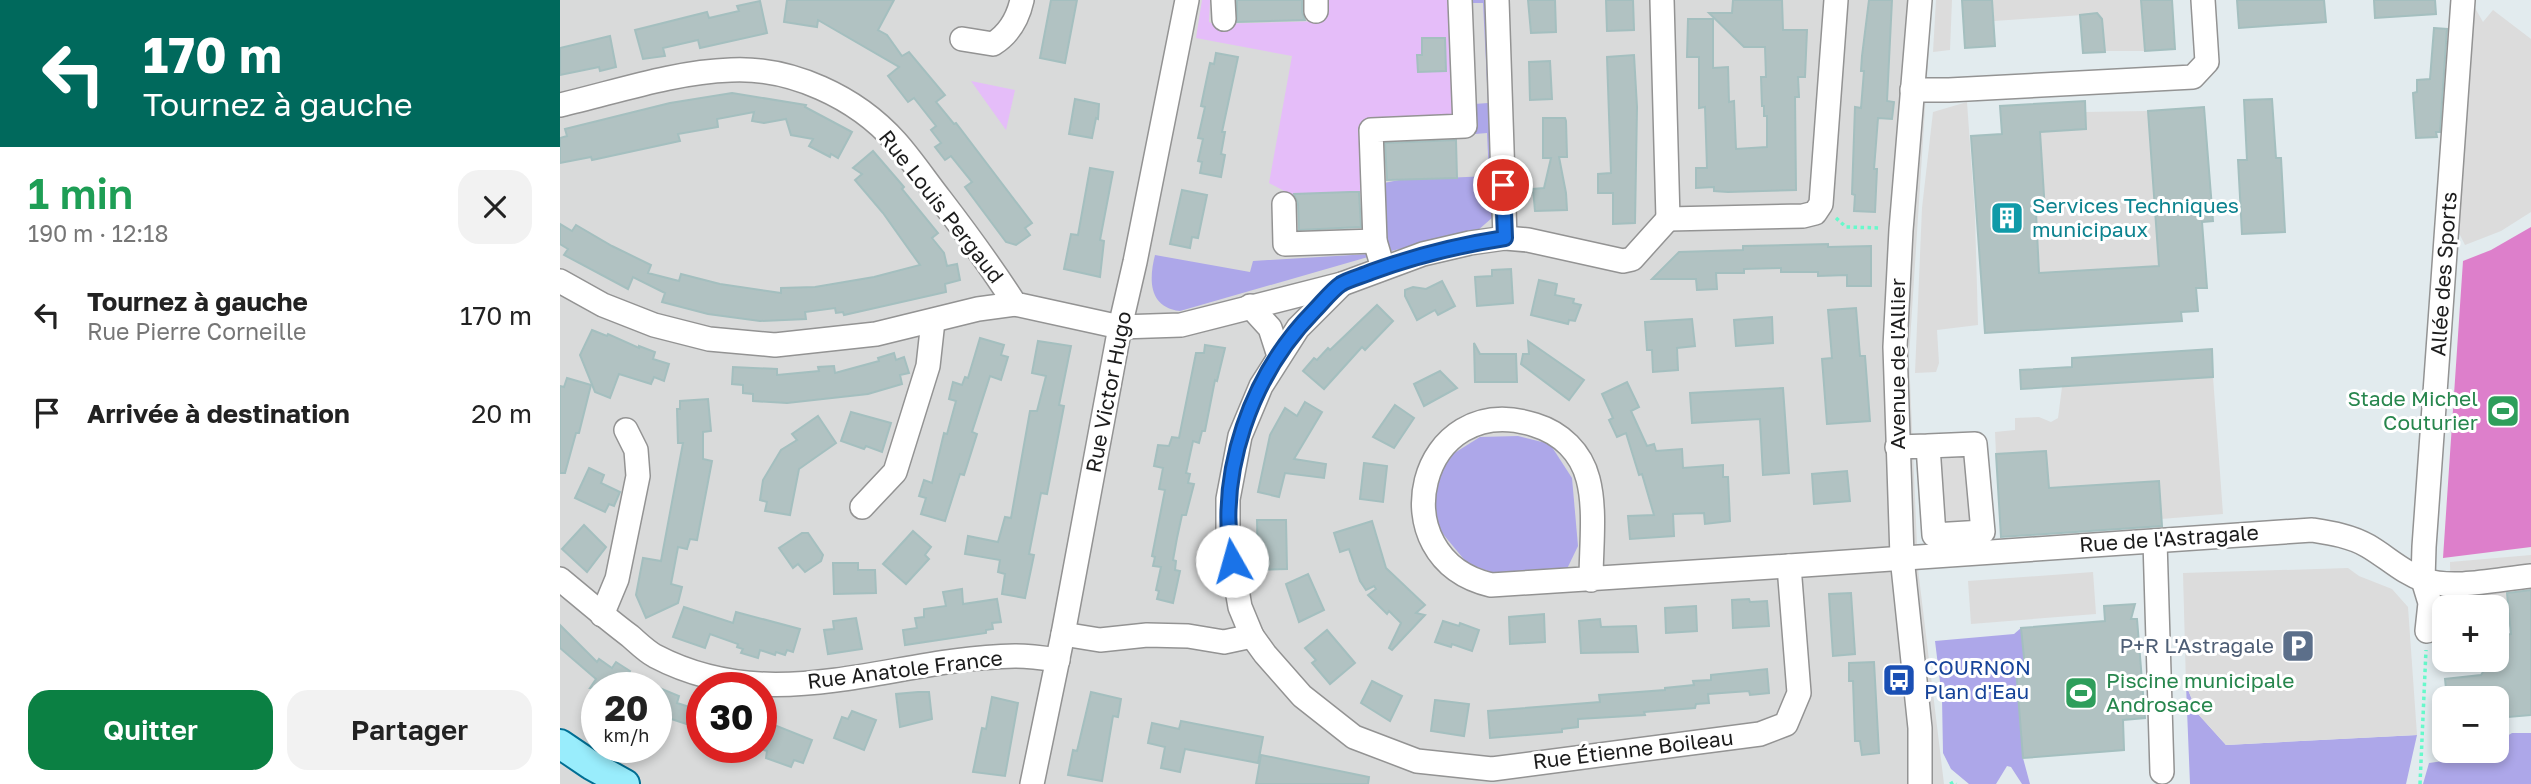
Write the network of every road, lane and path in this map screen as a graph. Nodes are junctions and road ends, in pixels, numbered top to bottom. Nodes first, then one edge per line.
1 (1022, 0) edge
2 (1187, 0) edge
3 (1460, 0) edge
4 (1497, 0) edge
5 (1662, 0) edge
6 (1836, 0) edge
7 (1920, 0) edge
8 (2203, 0) edge
9 (2463, 0) edge
10 (962, 39) dead end
11 (1912, 90) junction
12 (560, 106) edge
13 (1284, 204) dead end
14 (1821, 204) junction
15 (1668, 219) junction
16 (1901, 230) junction
17 (1505, 238) junction
18 (1376, 241) junction
19 (1383, 268) junction
20 (560, 281) edge
21 (1342, 284) junction
22 (1015, 304) junction
23 (1250, 306) junction
24 (933, 321) junction
25 (1120, 327) junction
26 (1279, 356) junction
27 (626, 430) dead end
28 (1928, 446) dead end
29 (1897, 447) junction
30 (862, 507) dead end
31 (2155, 541) junction
32 (1902, 557) junction
33 (1789, 566) junction
34 (2531, 576) edge
35 (560, 579) edge
36 (1591, 580) junction
37 (2423, 580) junction
38 (602, 615) junction
39 (2427, 631) joint
40 (1063, 634) junction
41 (1252, 636) junction
42 (1058, 660) junction
43 (1920, 728) junction
44 (560, 744) edge
45 (2162, 772) dead end
46 (625, 784) edge
47 (1032, 784) edge
48 (1920, 784) edge
49 (1936, 784) edge
50 (1950, 784) edge
51 (1956, 784) edge
52 (2420, 784) edge

1 - 10 street
2 - 25 street, Rue Victor Hugo
3 - 18 street
4 - 17 street
5 - 15 street
6 - 14 street
7 - 11 street, Avenue de l'Allier
8 - 11 street
9 - 37 street, Allée des Sports
11 - 16 street, Avenue de l'Allier
12 - 22 street, Rue Louis Pergaud
13 - 18 street
14 - 15 street
14 - 16 path
15 - 17 street, Rue Étienne Boileau
16 - 29 street, Avenue de l'Allier
17 - 19 street, Rue Étienne Boileau
18 - 19 street
19 - 21 street, Rue Étienne Boileau
20 - 24 street
21 - 23 street, Rue Étienne Boileau
21 - 26 street, Rue Étienne Boileau
22 - 24 street
22 - 25 street, Rue Louis Pergaud
23 - 25 street, Rue Étienne Boileau
23 - 26 street
24 - 30 street
25 - 40 street, Rue Victor Hugo
26 - 41 street, Rue Étienne Boileau
27 - 38 street
28 - 29 street
29 - 32 street, Avenue de l'Allier
31 - 32 street, Rue de l'Astragale
31 - 37 street, Rue de l'Astragale
31 - 45 street
32 - 33 street
32 - 43 street, Avenue de l'Allier
33 - 36 street
33 - 41 street, Rue Étienne Boileau
34 - 37 street
35 - 38 street, Rue Anatole France
36 - 36 street
37 - 39 street, Allée des Sports
38 - 42 street, Rue Anatole France
39 - 52 path
40 - 41 street
40 - 42 street, Rue Victor Hugo
42 - 47 street, Rue Victor Hugo
43 - 48 street, Avenue de l'Allier
43 - 49 street, Avenue de l'Allier
44 - 46 main road
50 - 51 path

